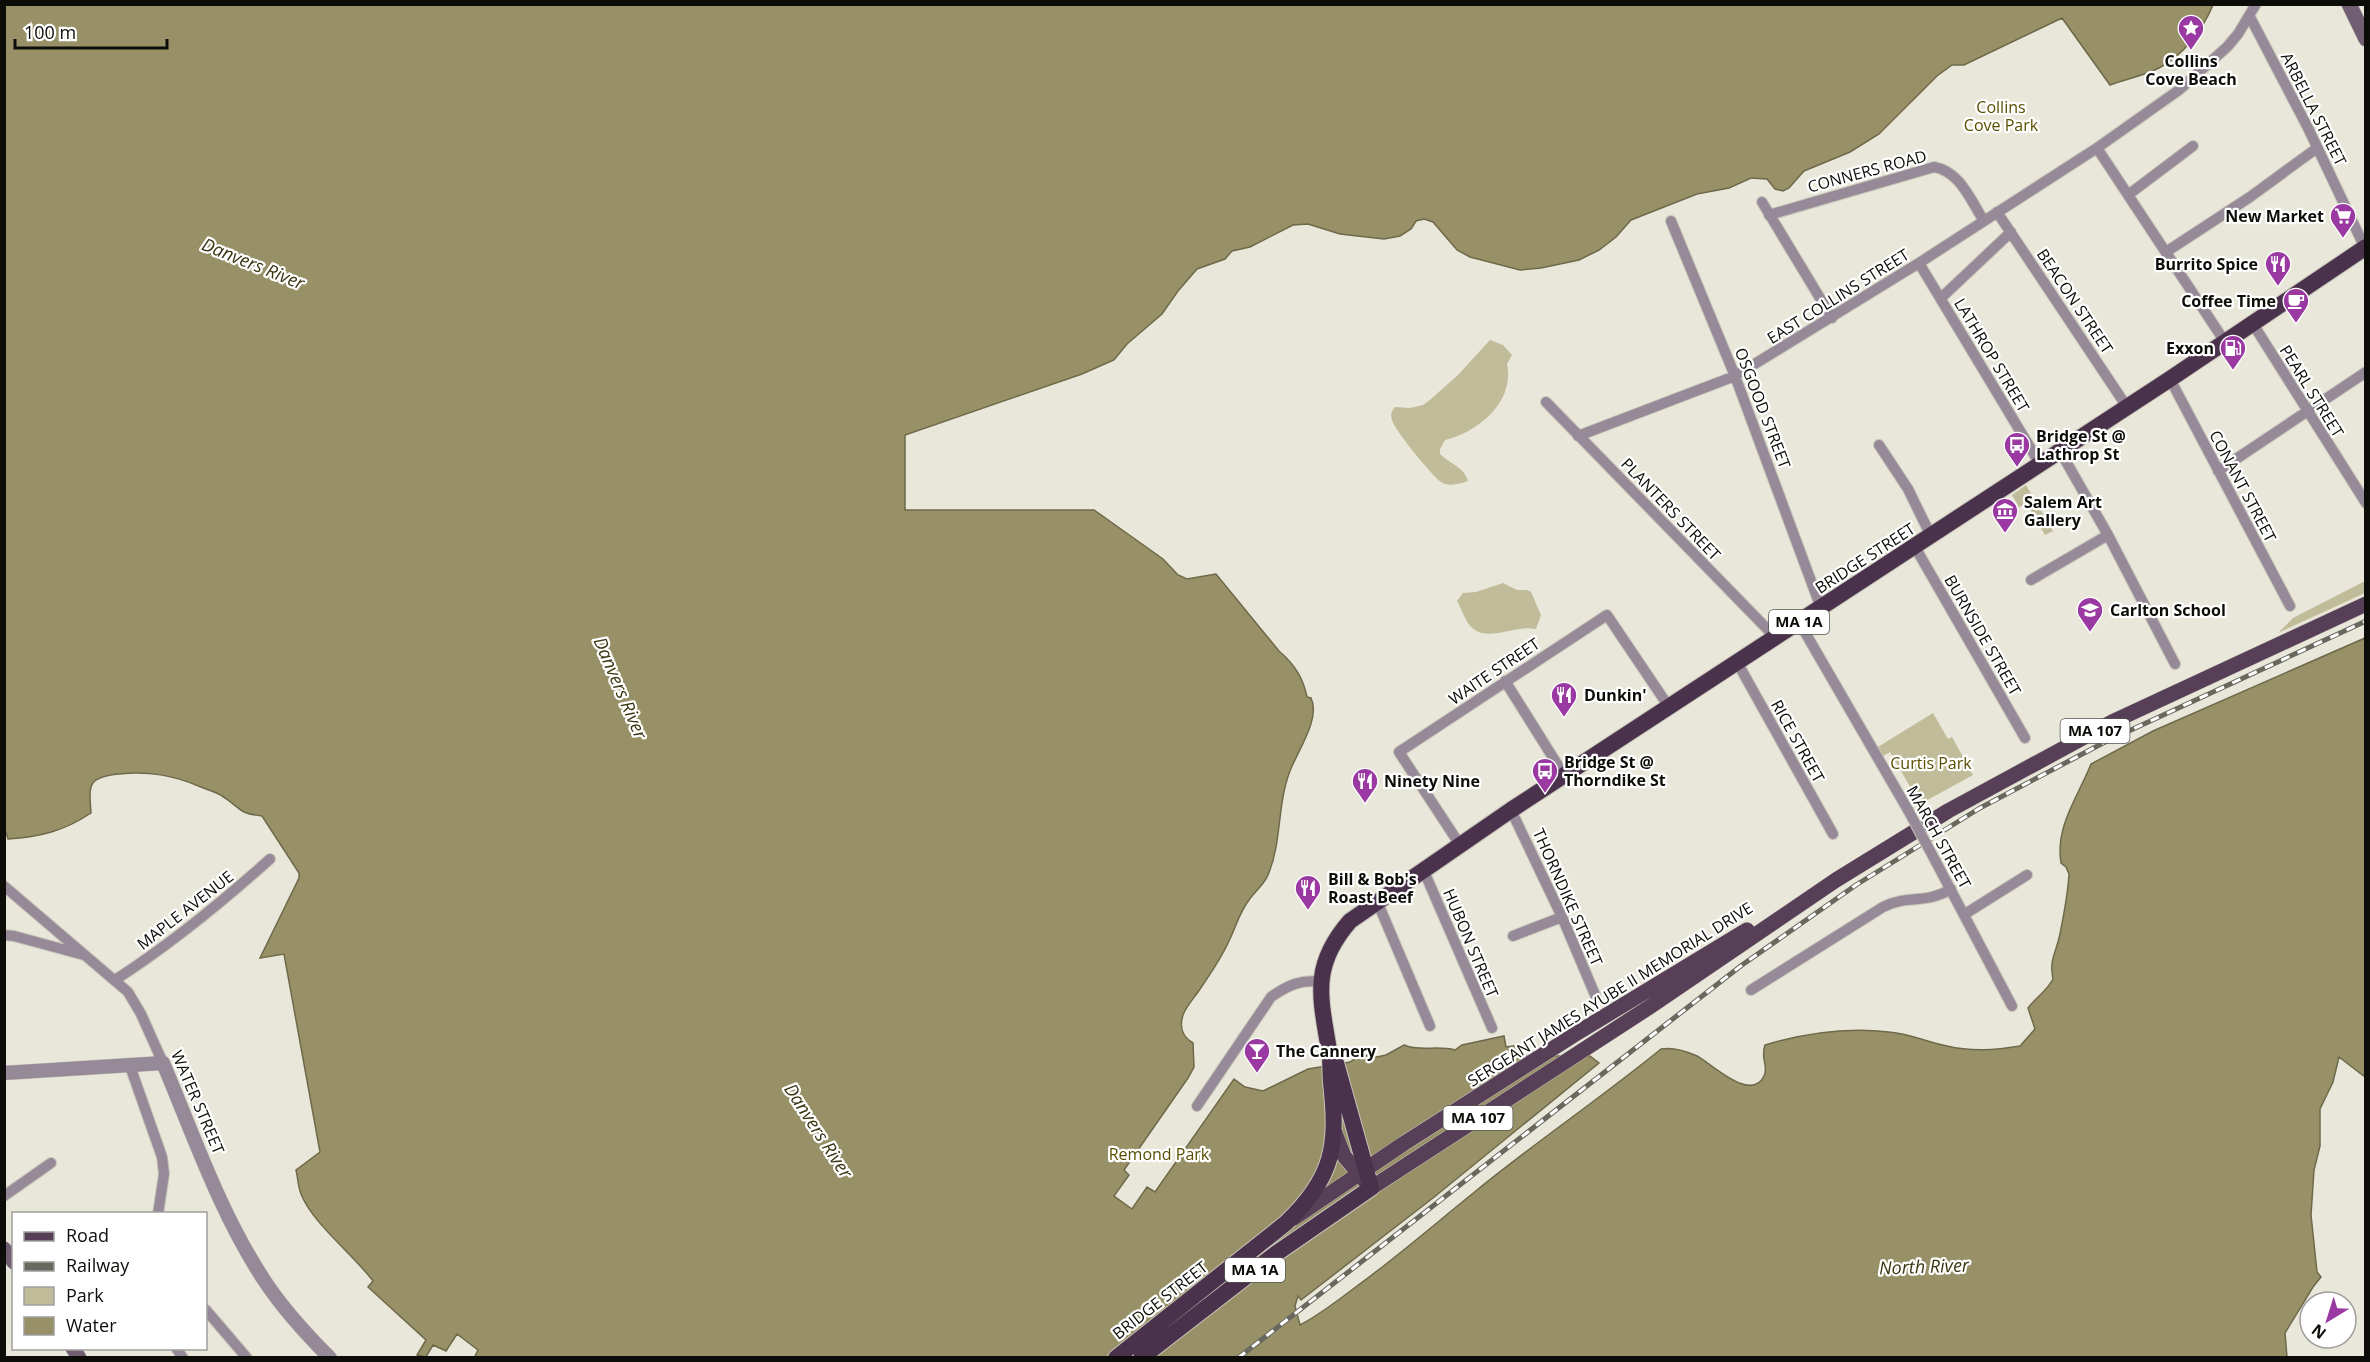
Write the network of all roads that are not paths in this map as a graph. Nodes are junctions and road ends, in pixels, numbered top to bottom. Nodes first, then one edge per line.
1 (2256, 4) edge
2 (2349, 4) edge
3 (2250, 17) junction
4 (2366, 39) edge
5 (2193, 146) dead end
6 (2097, 148) junction
7 (2317, 148) junction
8 (2128, 195) junction
9 (1762, 202) dead end
10 (1997, 212) junction
11 (1769, 214) junction
12 (1671, 221) dead end
13 (1984, 221) junction
14 (2011, 232) junction
15 (2365, 247) edge
16 (2166, 252) junction
17 (1919, 263) junction
18 (1941, 298) junction
19 (1832, 318) junction
20 (2253, 324) junction
21 (2225, 342) junction
22 (2366, 372) edge
23 (1736, 376) junction
24 (2170, 380) junction
25 (1546, 402) dead end
26 (2127, 407) junction
27 (2307, 411) junction
28 (1578, 436) junction
29 (1879, 445) dead end
30 (2060, 451) junction
31 (2040, 464) junction
32 (2218, 471) junction
33 (2366, 503) edge
34 (2109, 535) junction
35 (1931, 536) junction
36 (1914, 547) junction
37 (2031, 580) dead end
38 (2366, 604) edge
39 (2290, 606) dead end
40 (1821, 608) junction
41 (1799, 622) junction
42 (1775, 637) junction
43 (1737, 662) junction
44 (2175, 664) dead end
45 (1504, 681) junction
46 (1669, 707) junction
47 (2025, 738) dead end
48 (1564, 775) junction
49 (1511, 810) junction
50 (1833, 834) dead end
51 (1460, 845) junction
52 (270, 859) dead end
53 (1423, 869) junction
54 (2027, 875) dead end
55 (1836, 880) junction
56 (4, 886) edge
57 (1951, 889) junction
58 (1377, 901) junction
59 (1965, 914) junction
60 (1562, 917) junction
61 (4, 935) edge
62 (1513, 936) dead end
63 (87, 956) junction
64 (115, 980) junction
65 (1322, 982) junction
66 (1751, 990) dead end
67 (1596, 997) dead end
68 (2012, 1006) dead end
69 (1430, 1026) dead end
70 (1492, 1028) dead end
71 (1330, 1052) junction
72 (163, 1063) junction
73 (130, 1066) junction
74 (4, 1073) edge
75 (1197, 1106) dead end
76 (1335, 1133) junction
77 (51, 1163) dead end
78 (1362, 1173) junction
79 (1371, 1188) junction
80 (4, 1196) edge
81 (158, 1212) edge
82 (1287, 1224) junction
83 (207, 1311) edge
84 (247, 1358) edge
85 (330, 1358) edge
86 (1116, 1358) edge
87 (1142, 1358) edge

1 - 3 street, EAST COLLINS STREET
2 - 4 main road
3 - 6 street, EAST COLLINS STREET
3 - 7 street, ARBELLA STREET
5 - 8 street
6 - 8 street
6 - 10 street, EAST COLLINS STREET
7 - 15 street, ARBELLA STREET
7 - 16 street
8 - 16 street
9 - 11 street
10 - 13 street, EAST COLLINS STREET
10 - 14 street, BEACON STREET
11 - 13 street, CONNERS ROAD
11 - 19 street
12 - 23 street, OSGOOD STREET
13 - 17 street, EAST COLLINS STREET
14 - 18 street
14 - 26 street, BEACON STREET
15 - 20 highway, BRIDGE STREET / MA 1A
16 - 21 street
17 - 18 street, LATHROP STREET
17 - 19 street, EAST COLLINS STREET
18 - 31 street, LATHROP STREET
19 - 23 street, EAST COLLINS STREET
20 - 21 highway, BRIDGE STREET / MA 1A
20 - 27 street, PEARL STREET
21 - 24 highway, BRIDGE STREET / MA 1A
22 - 27 street
23 - 28 street, EAST COLLINS STREET
23 - 40 street, OSGOOD STREET
24 - 26 highway, BRIDGE STREET / MA 1A
24 - 32 street, CONANT STREET
25 - 28 street, PLANTERS STREET
26 - 30 highway, BRIDGE STREET / MA 1A
27 - 32 street
27 - 33 street, PEARL STREET
28 - 42 street, PLANTERS STREET
29 - 35 street
30 - 31 highway, BRIDGE STREET / MA 1A
30 - 34 street
31 - 35 highway, BRIDGE STREET / MA 1A
32 - 39 street, CONANT STREET
34 - 37 street
34 - 44 street
35 - 36 highway, BRIDGE STREET / MA 1A
36 - 40 highway, BRIDGE STREET / MA 1A
36 - 47 street, BURNSIDE STREET
38 - 55 main road, SERGEANT JAMES AYUBE II MEMORIAL DRIVE / MA 107
40 - 41 highway, BRIDGE STREET / MA 1A
41 - 42 highway, BRIDGE STREET / MA 1A
41 - 57 street, MARCH STREET, bridge
42 - 43 highway, BRIDGE STREET / MA 1A
43 - 46 highway, BRIDGE STREET / MA 1A
43 - 50 street, RICE STREET
45 - 46 street, WAITE STREET
45 - 48 street
45 - 51 street, WAITE STREET
46 - 48 highway, BRIDGE STREET / MA 1A
48 - 49 highway, BRIDGE STREET / MA 1A
49 - 51 highway, BRIDGE STREET / MA 1A
49 - 60 street, THORNDIKE STREET
51 - 53 highway, BRIDGE STREET / MA 1A
52 - 64 street, MAPLE AVENUE
53 - 58 highway, BRIDGE STREET / MA 1A
53 - 70 street, HUBON STREET
54 - 59 street
55 - 78 main road, SERGEANT JAMES AYUBE II MEMORIAL DRIVE / MA 107
55 - 79 main road, SERGEANT JAMES AYUBE II MEMORIAL DRIVE / MA 107
56 - 63 street, WATER STREET
57 - 59 street, MARCH STREET
57 - 66 street
58 - 65 highway, BRIDGE STREET / MA 1A
58 - 69 street
59 - 68 street, MARCH STREET
60 - 62 street
60 - 67 street, THORNDIKE STREET
61 - 63 street
63 - 64 street, WATER STREET
64 - 72 street, WATER STREET
65 - 71 highway, BRIDGE STREET / MA 1A
65 - 75 street
71 - 76 highway, BRIDGE STREET / MA 1A
71 - 78 highway, BRIDGE STREET / MA 1A
72 - 73 street
72 - 85 street, WATER STREET
73 - 74 street
73 - 81 street
76 - 78 main road, BRIDGE STREET
76 - 82 highway, BRIDGE STREET / MA 1A
77 - 80 street
78 - 79 highway, BRIDGE STREET / MA 1A
78 - 82 main road, SERGEANT JAMES AYUBE II MEMORIAL DRIVE / MA 107
79 - 87 highway, BRIDGE STREET / MA 1A
82 - 86 highway, BRIDGE STREET / MA 1A
83 - 84 street

